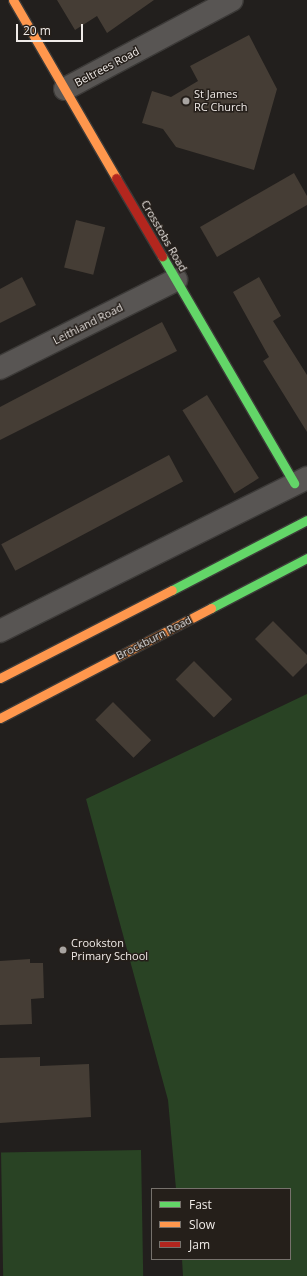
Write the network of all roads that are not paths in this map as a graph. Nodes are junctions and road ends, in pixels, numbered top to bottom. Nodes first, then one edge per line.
1 (13, 0) edge
2 (232, 0) edge
3 (66, 89) junction
4 (176, 280) junction
5 (0, 368) edge
6 (300, 480) edge
7 (307, 520) edge
8 (307, 558) edge
9 (0, 631) edge
10 (0, 678) edge
11 (0, 718) edge

1 - 3 street, Crosstobs Road
2 - 3 street, Beltrees Road
3 - 4 street, Crosstobs Road
4 - 5 street, Leithland Road
4 - 6 street, Crosstobs Road
6 - 9 street
7 - 10 street
8 - 11 street, Brockburn Road

